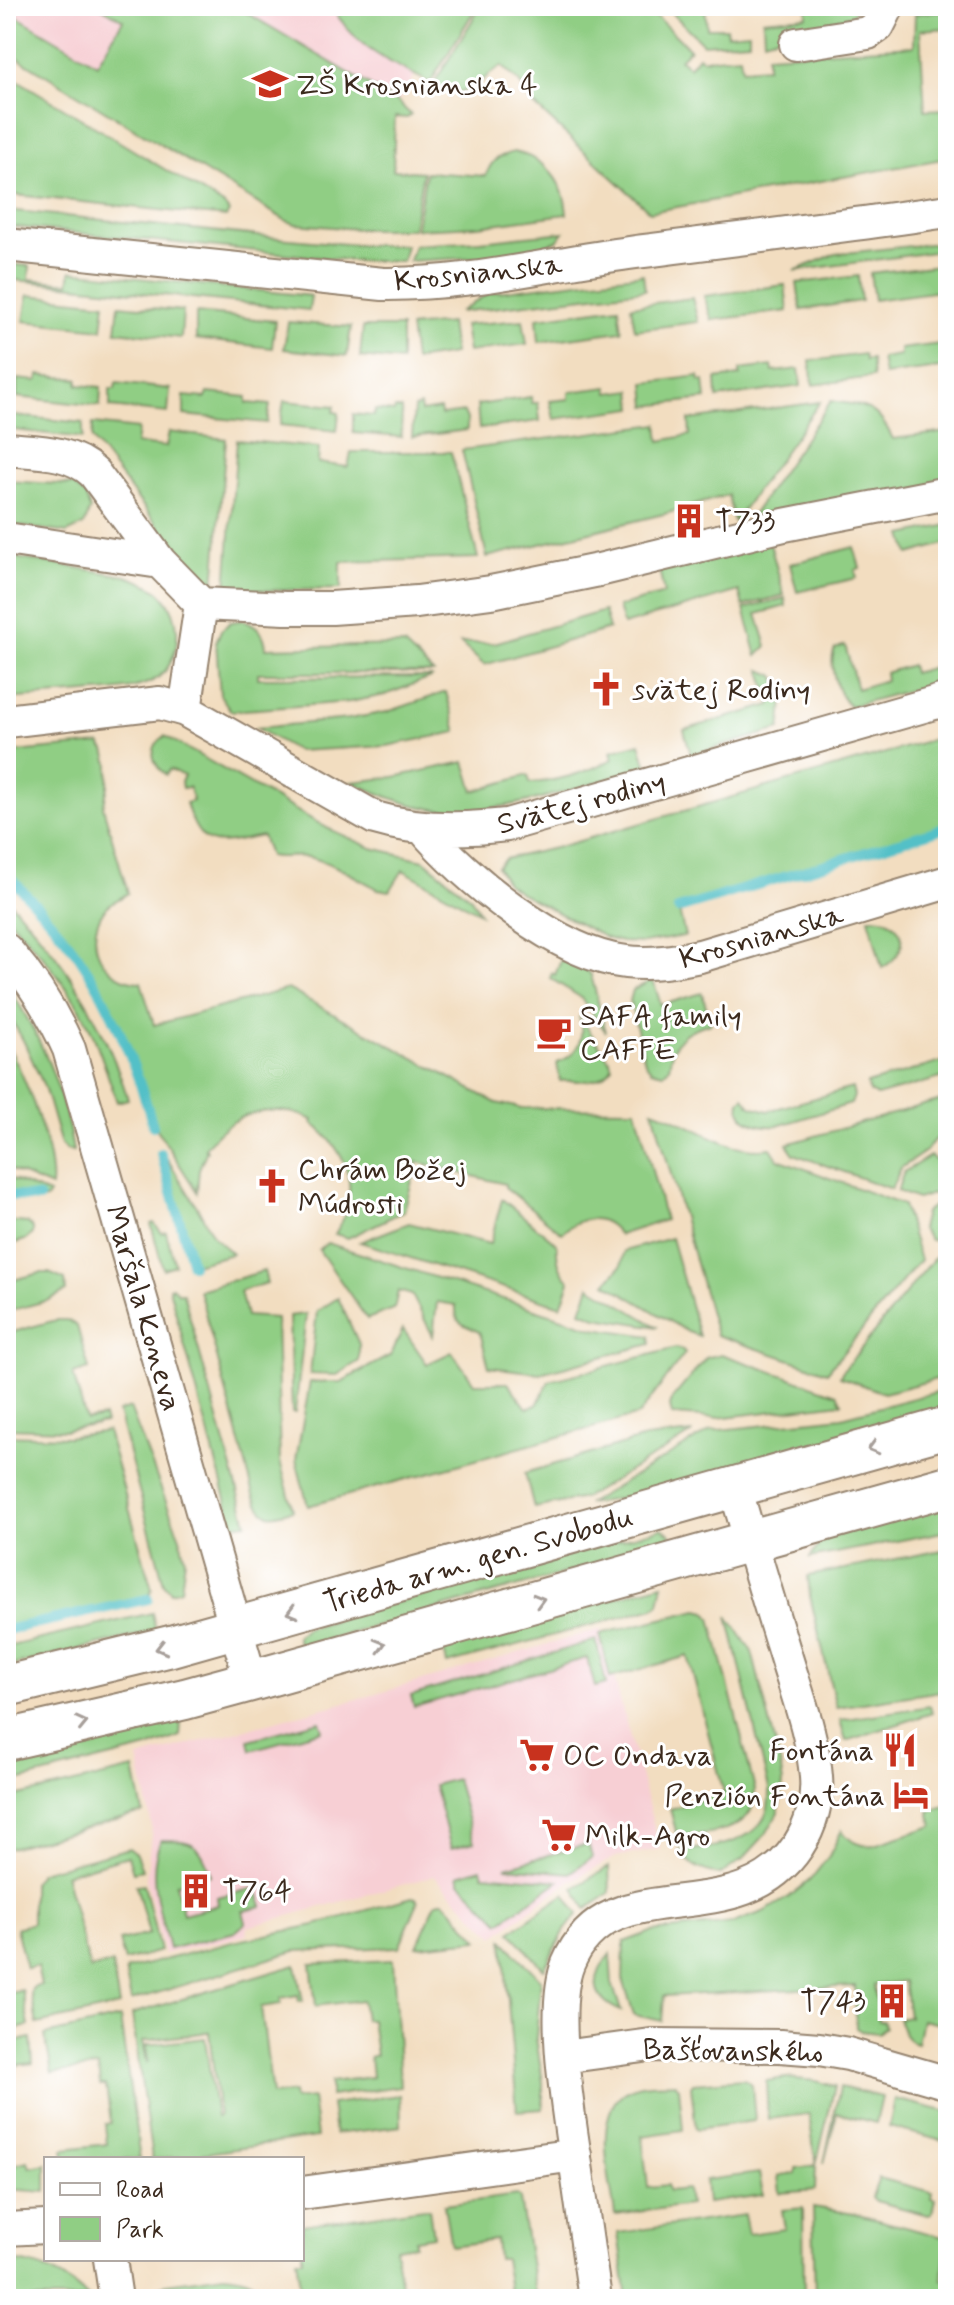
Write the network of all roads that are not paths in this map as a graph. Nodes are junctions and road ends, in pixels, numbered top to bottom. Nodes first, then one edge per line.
1 (888, 6) edge
2 (796, 44) dead end
3 (948, 211) edge
4 (6, 245) edge
5 (6, 449) edge
6 (948, 493) edge
7 (6, 539) edge
8 (160, 562) junction
9 (201, 604) junction
10 (948, 699) edge
11 (185, 710) junction
12 (6, 721) edge
13 (422, 827) junction
14 (948, 882) edge
15 (6, 950) edge
16 (948, 1427) edge
17 (948, 1486) edge
18 (735, 1487) junction
19 (751, 1541) junction
20 (237, 1627) junction
21 (251, 1681) junction
22 (6, 1686) edge
23 (6, 1740) edge
24 (563, 2057) junction
25 (948, 2083) edge
26 (575, 2155) junction
27 (304, 2193) edge
28 (44, 2227) edge
29 (6, 2229) edge
30 (110, 2261) edge
31 (116, 2299) edge
32 (595, 2299) edge

1 - 2 street
3 - 4 street, Krosnianska
5 - 8 street
6 - 9 street
7 - 8 street
8 - 9 street
9 - 11 street
10 - 13 street, Svätej rodiny
11 - 12 street
11 - 13 street, Svätej rodiny
13 - 14 street, Krosnianska
15 - 20 street, Maršala Koneva
16 -> 18 street, Trieda arm. gen. Svobodu
17 - 19 street, Trieda arm. gen. Svobodu
18 - 19 street
18 -> 20 street, Trieda arm. gen. Svobodu
21 -> 19 street, Trieda arm. gen. Svobodu
19 - 24 street
20 - 21 street, Maršala Koneva
20 -> 22 street, Trieda arm. gen. Svobodu
23 -> 21 street, Trieda arm. gen. Svobodu
24 - 25 street, Bašťovanského
24 - 26 street
26 - 27 street
26 - 32 street
28 - 29 street
30 - 31 street

